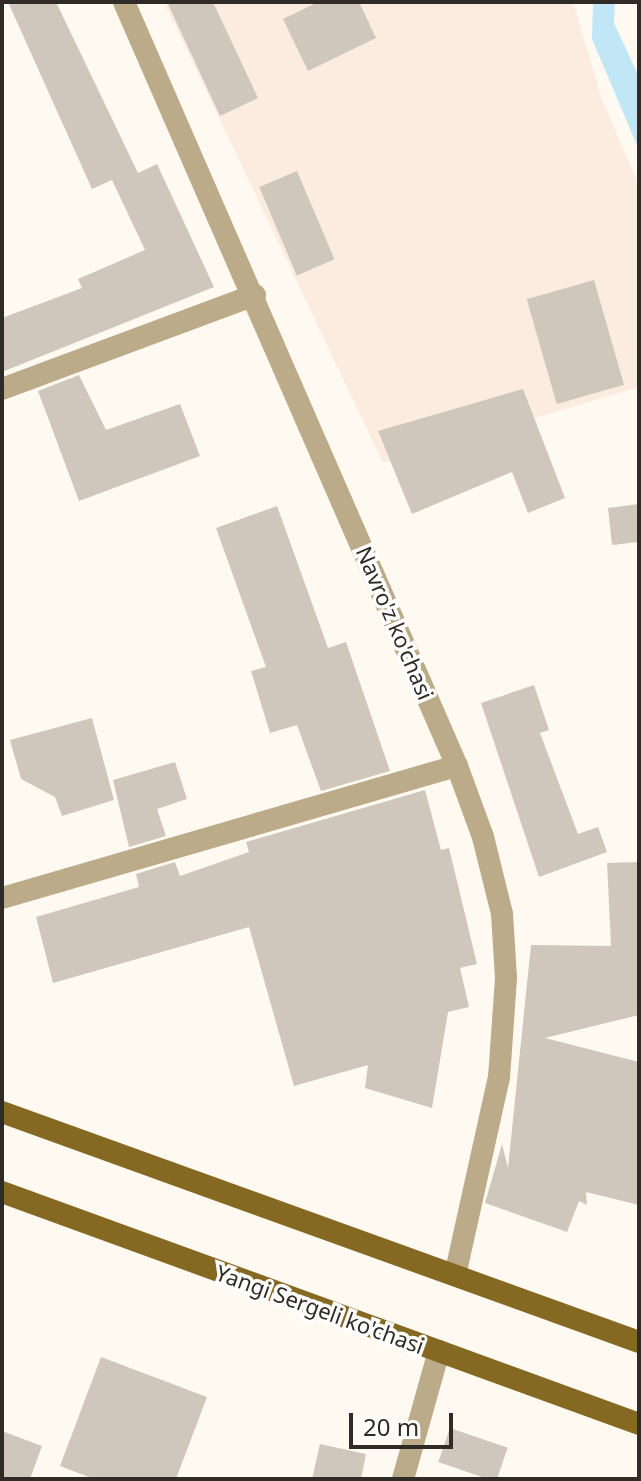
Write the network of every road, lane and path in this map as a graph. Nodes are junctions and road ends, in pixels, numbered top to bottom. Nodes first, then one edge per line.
1 (124, 2) edge
2 (255, 295) junction
3 (2, 389) edge
4 (457, 766) junction
5 (2, 898) edge
6 (2, 1112) edge
7 (2, 1192) edge
8 (455, 1275) junction
9 (639, 1342) edge
10 (439, 1351) junction
11 (639, 1424) edge
12 (403, 1479) edge

1 - 2 street, Navro'z ko'chasi
2 - 3 street
2 - 4 street, Navro'z ko'chasi
4 - 5 street
4 - 8 street, Navro'z ko'chasi
6 - 8 main road
7 - 10 main road, Yangi Sergeli ko'chasi
8 - 9 main road
10 - 11 main road, Yangi Sergeli ko'chasi
10 - 12 street

